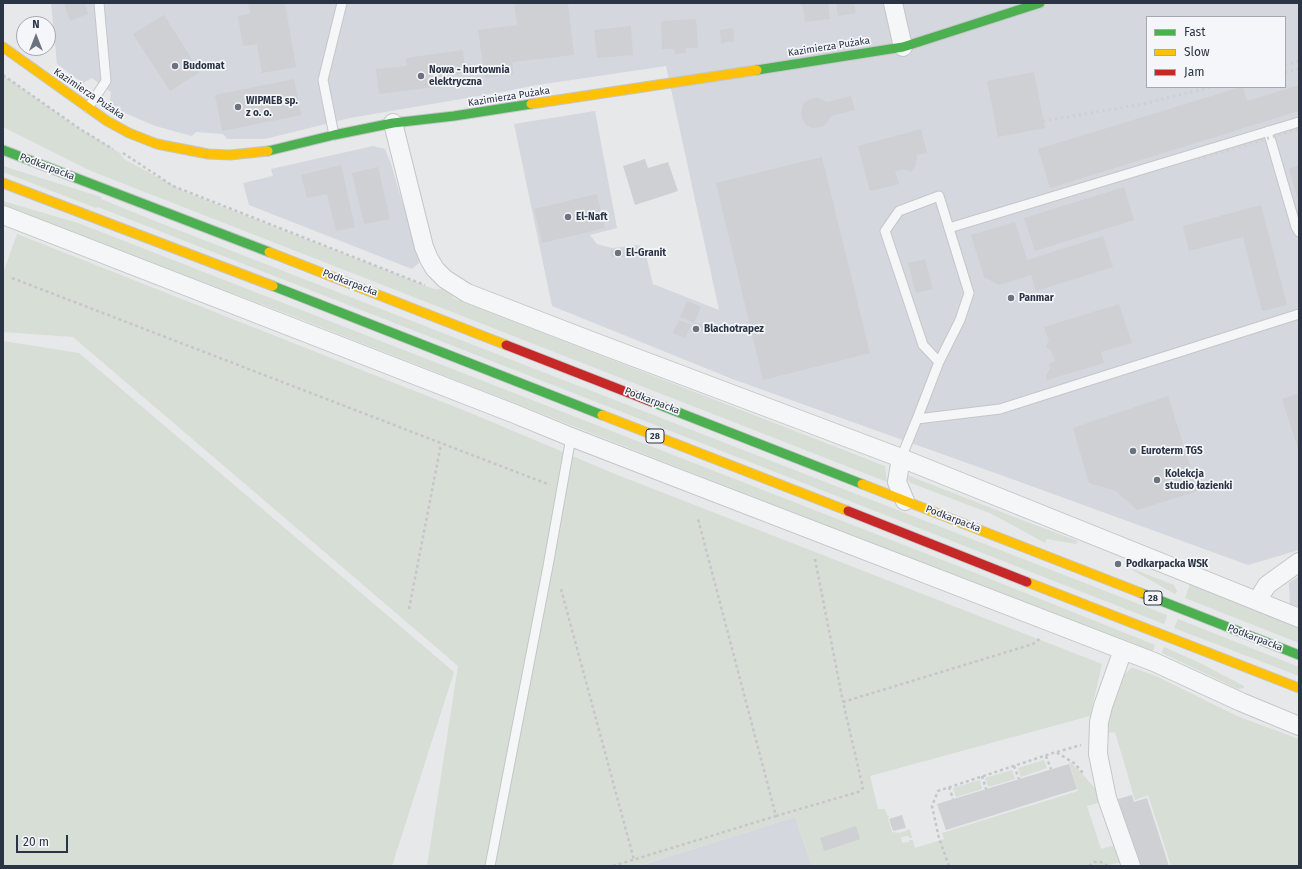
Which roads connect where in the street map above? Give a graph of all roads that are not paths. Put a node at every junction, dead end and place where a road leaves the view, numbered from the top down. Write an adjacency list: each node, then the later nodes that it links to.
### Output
1 (99, 3): 7 (lane)
2 (342, 3): 11 (lane)
3 (892, 3): 6 (street)
4 (1040, 3): 6 (main road, Kazimierza Pużaka)
5 (3, 47): 7 (main road, Kazimierza Pużaka)
6 (903, 47): 9 (main road, Kazimierza Pużaka)
7 (88, 108): 11 (main road, Kazimierza Pużaka)
8 (1299, 122): 10 (lane)
9 (393, 124): 11 (main road, Kazimierza Pużaka); 21 (street)
10 (1268, 131): 15 (lane); 16 (lane)
11 (334, 135)
12 (3, 150): 22 (main road, Podkarpacka / 28)
13 (3, 183): 28 (main road, 28)
14 (3, 215): 20 (street)
15 (949, 228): 18 (lane); 18 (lane)
16 (1299, 232)
17 (1299, 314): 19 (lane)
18 (939, 362): 19 (lane)
19 (917, 419): 21 (lane)
20 (571, 437): 26 (street); 30 (lane)
21 (901, 458): 22 (street); 24 (street)
22 (905, 501): 27 (main road, Podkarpacka / 28)
23 (1299, 562): 24 (street)
24 (1257, 601): 25 (street)
25 (1299, 618)
26 (1123, 650): 29 (street); 31 (street)
27 (1299, 655)
28 (1299, 688)
29 (1299, 726)
30 (490, 866)
31 (1131, 866)

